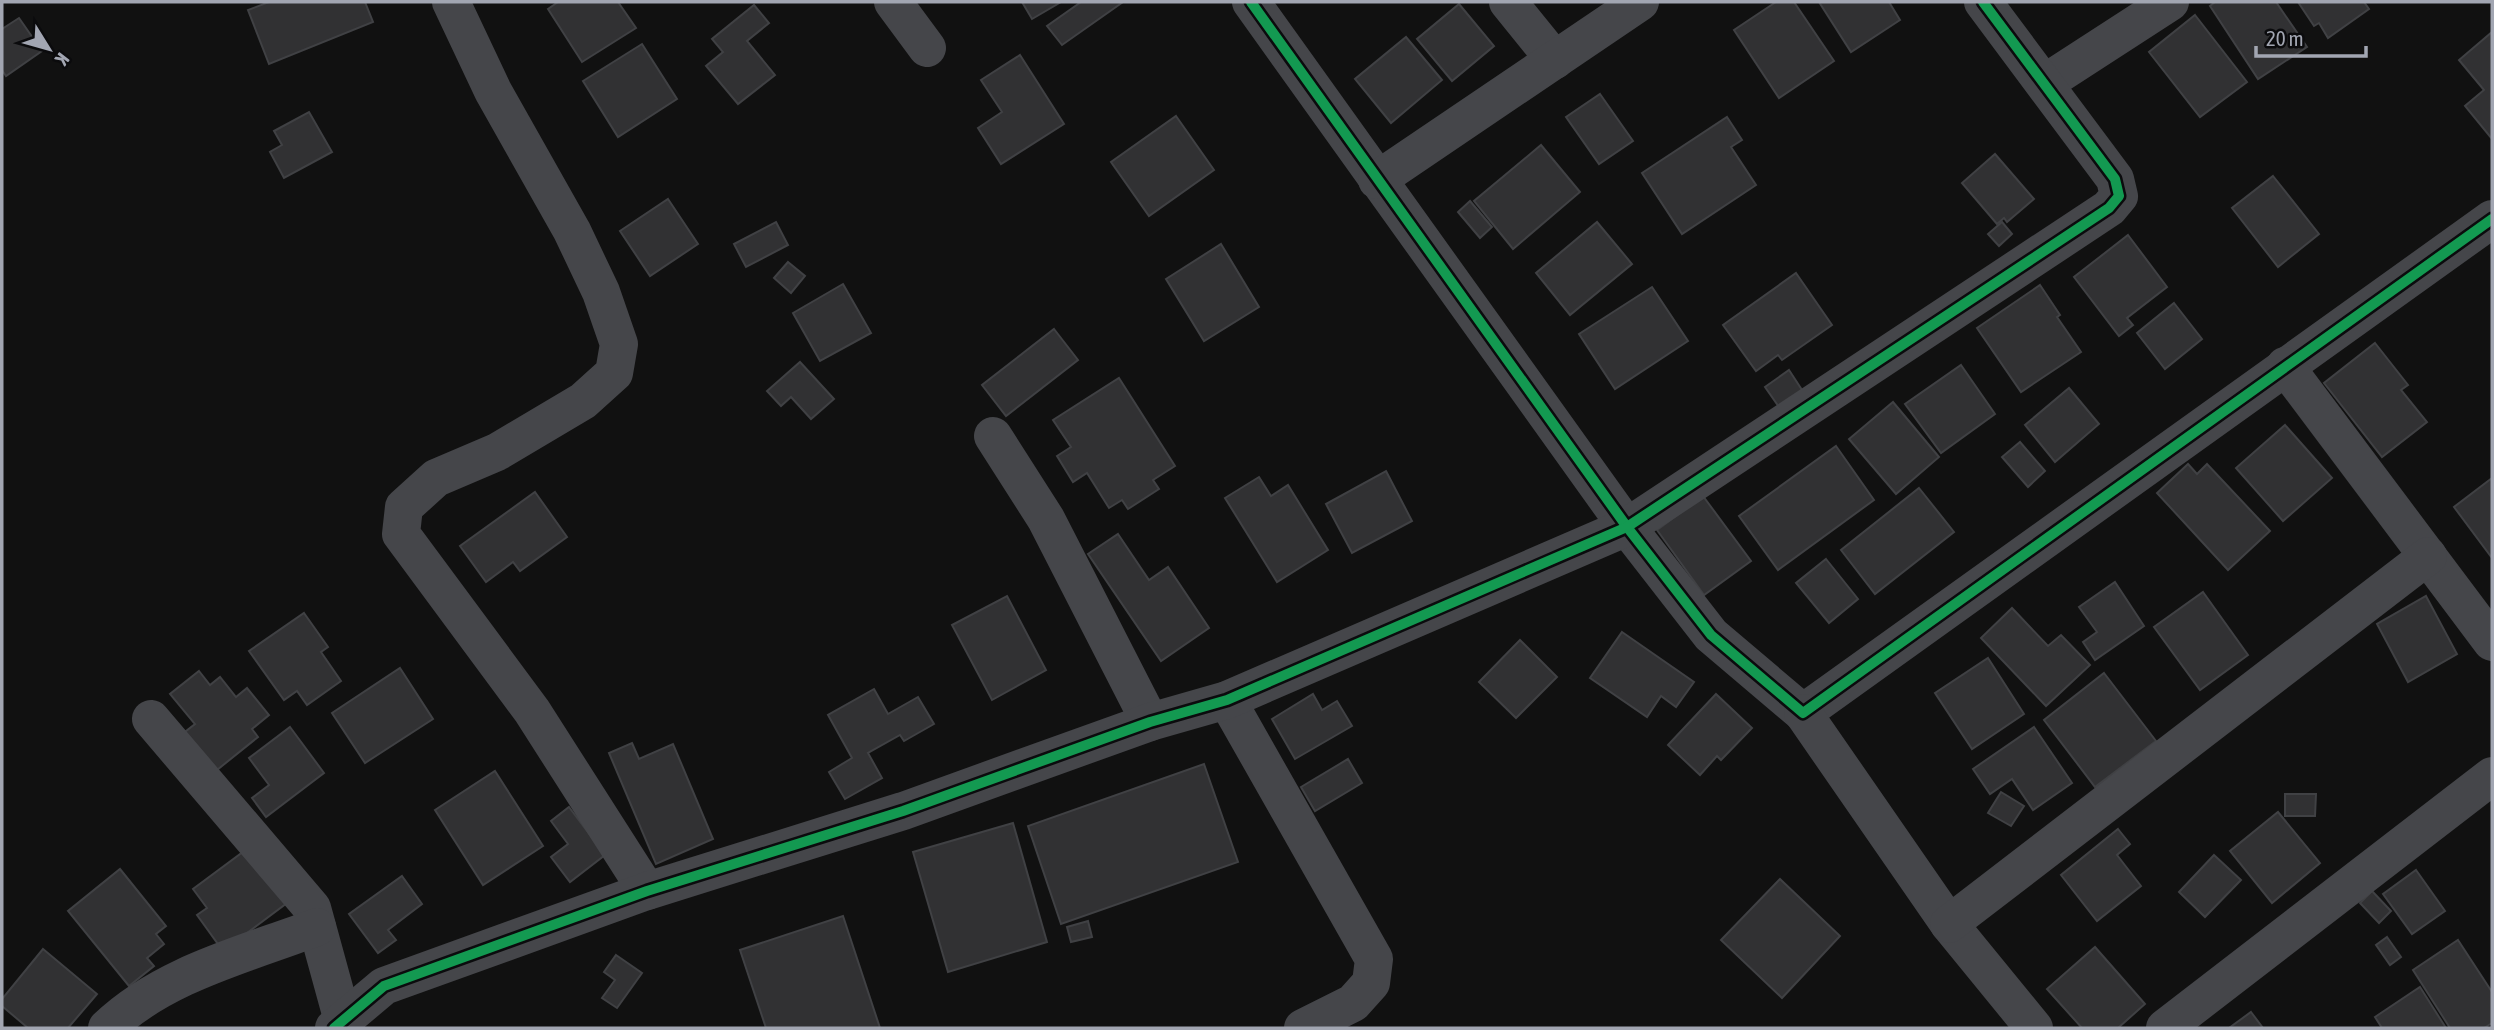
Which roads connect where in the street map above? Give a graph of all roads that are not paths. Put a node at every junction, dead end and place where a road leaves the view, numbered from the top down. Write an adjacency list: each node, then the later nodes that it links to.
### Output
1 (451, 2): 23 (street)
2 (893, 2): 8 (street)
3 (1251, 2): 11 (street)
4 (1508, 2): 9 (street)
5 (1640, 2): 9 (street)
6 (1983, 2): 10 (street)
7 (2170, 2): 10 (street)
8 (928, 48)
9 (1555, 60): 11 (street)
10 (2045, 83): 15 (street)
11 (1377, 180): 15 (street)
12 (2492, 219): 13 (street)
13 (2285, 366): 16 (street); 19 (street)
14 (993, 436): 21 (street)
15 (1627, 527): 18 (street); 19 (street)
16 (2428, 556): 17 (street); 24 (street)
17 (2492, 642)
18 (1227, 700): 21 (street); 28 (street)
19 (1803, 713): 24 (street)
20 (151, 719): 25 (street)
21 (1150, 722): 23 (street)
22 (2492, 776): 30 (street)
23 (647, 891): 26 (street)
24 (1949, 924): 29 (street)
25 (317, 927): 26 (street); 27 (street)
26 (338, 1025)
27 (107, 1028)
28 (1303, 1028)
29 (2034, 1028)
30 (2165, 1028)

